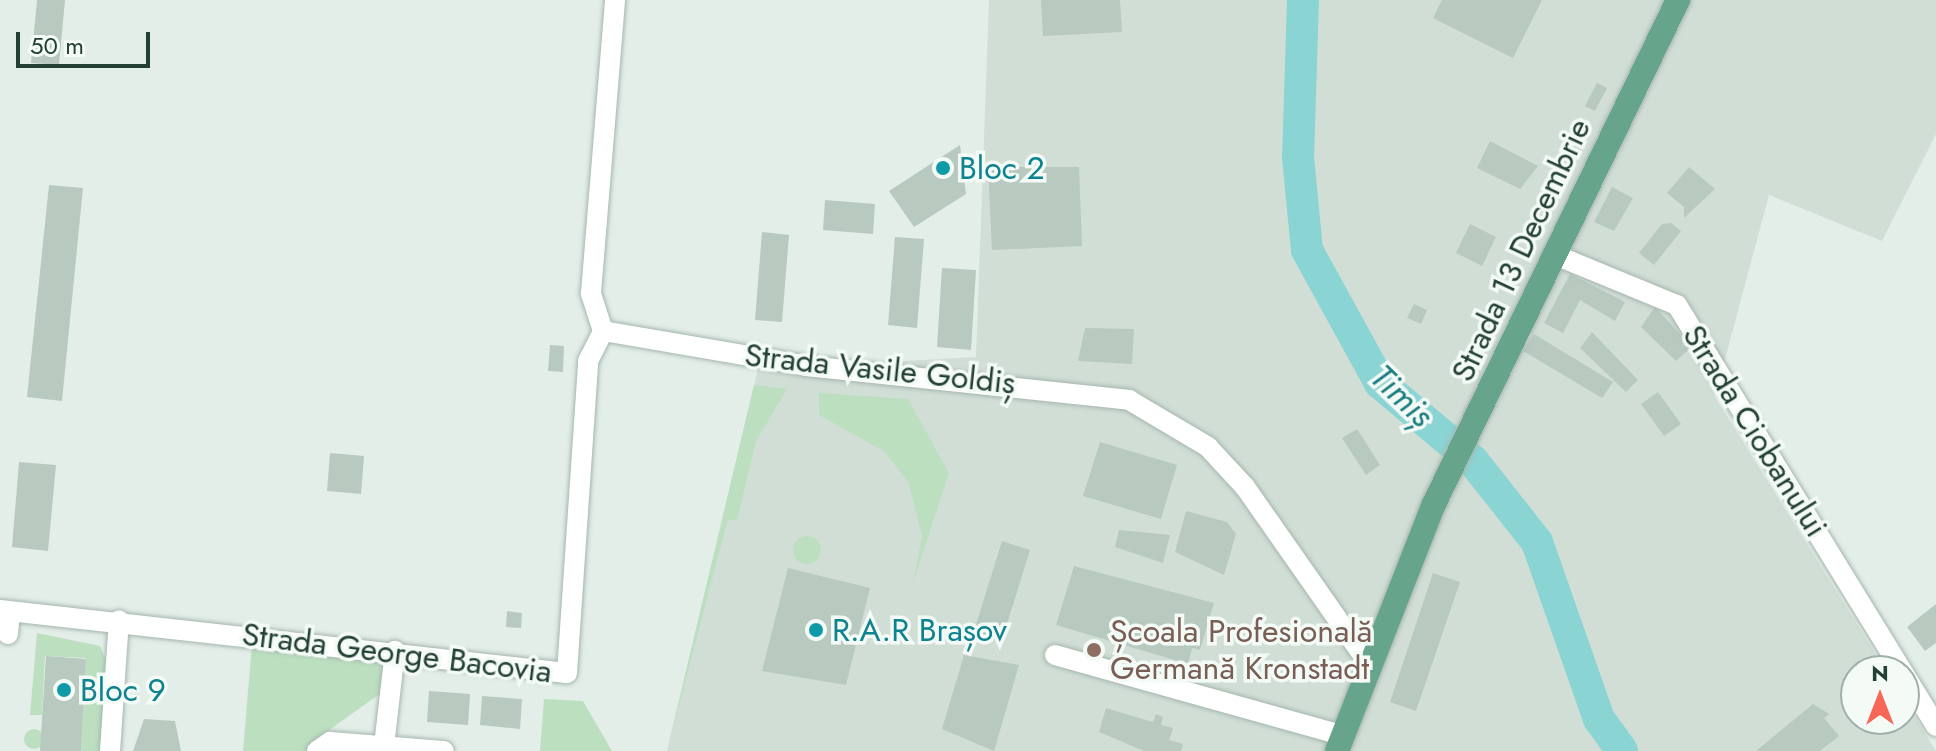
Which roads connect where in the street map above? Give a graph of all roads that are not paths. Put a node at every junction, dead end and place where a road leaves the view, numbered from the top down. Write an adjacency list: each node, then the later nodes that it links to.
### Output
1 (615, 0): 4 (street)
2 (1678, 0): 3 (main road, Strada 13 Decembrie)
3 (1553, 254): 10 (street, Strada Ciobanului); 11 (main road, Strada 13 Decembrie)
4 (603, 331): 8 (street, Strada George Bacovia); 11 (street, Strada Vasile Goldiș)
5 (5, 610): 6 (street, Strada George Bacovia); 7 (street)
6 (119, 620): 8 (street, Strada George Bacovia); 16 (street)
7 (8, 634)
8 (395, 651): 15 (street)
9 (1055, 655): 14 (street)
10 (1893, 655)
11 (1369, 664): 14 (main road, Strada 13 Decembrie)
12 (1920, 700): 13 (street, Strada Ciobanului)
13 (1936, 726)
14 (1339, 743)
15 (384, 746): 17 (street); 18 (street)
16 (110, 751)
17 (317, 751)
18 (444, 751)

